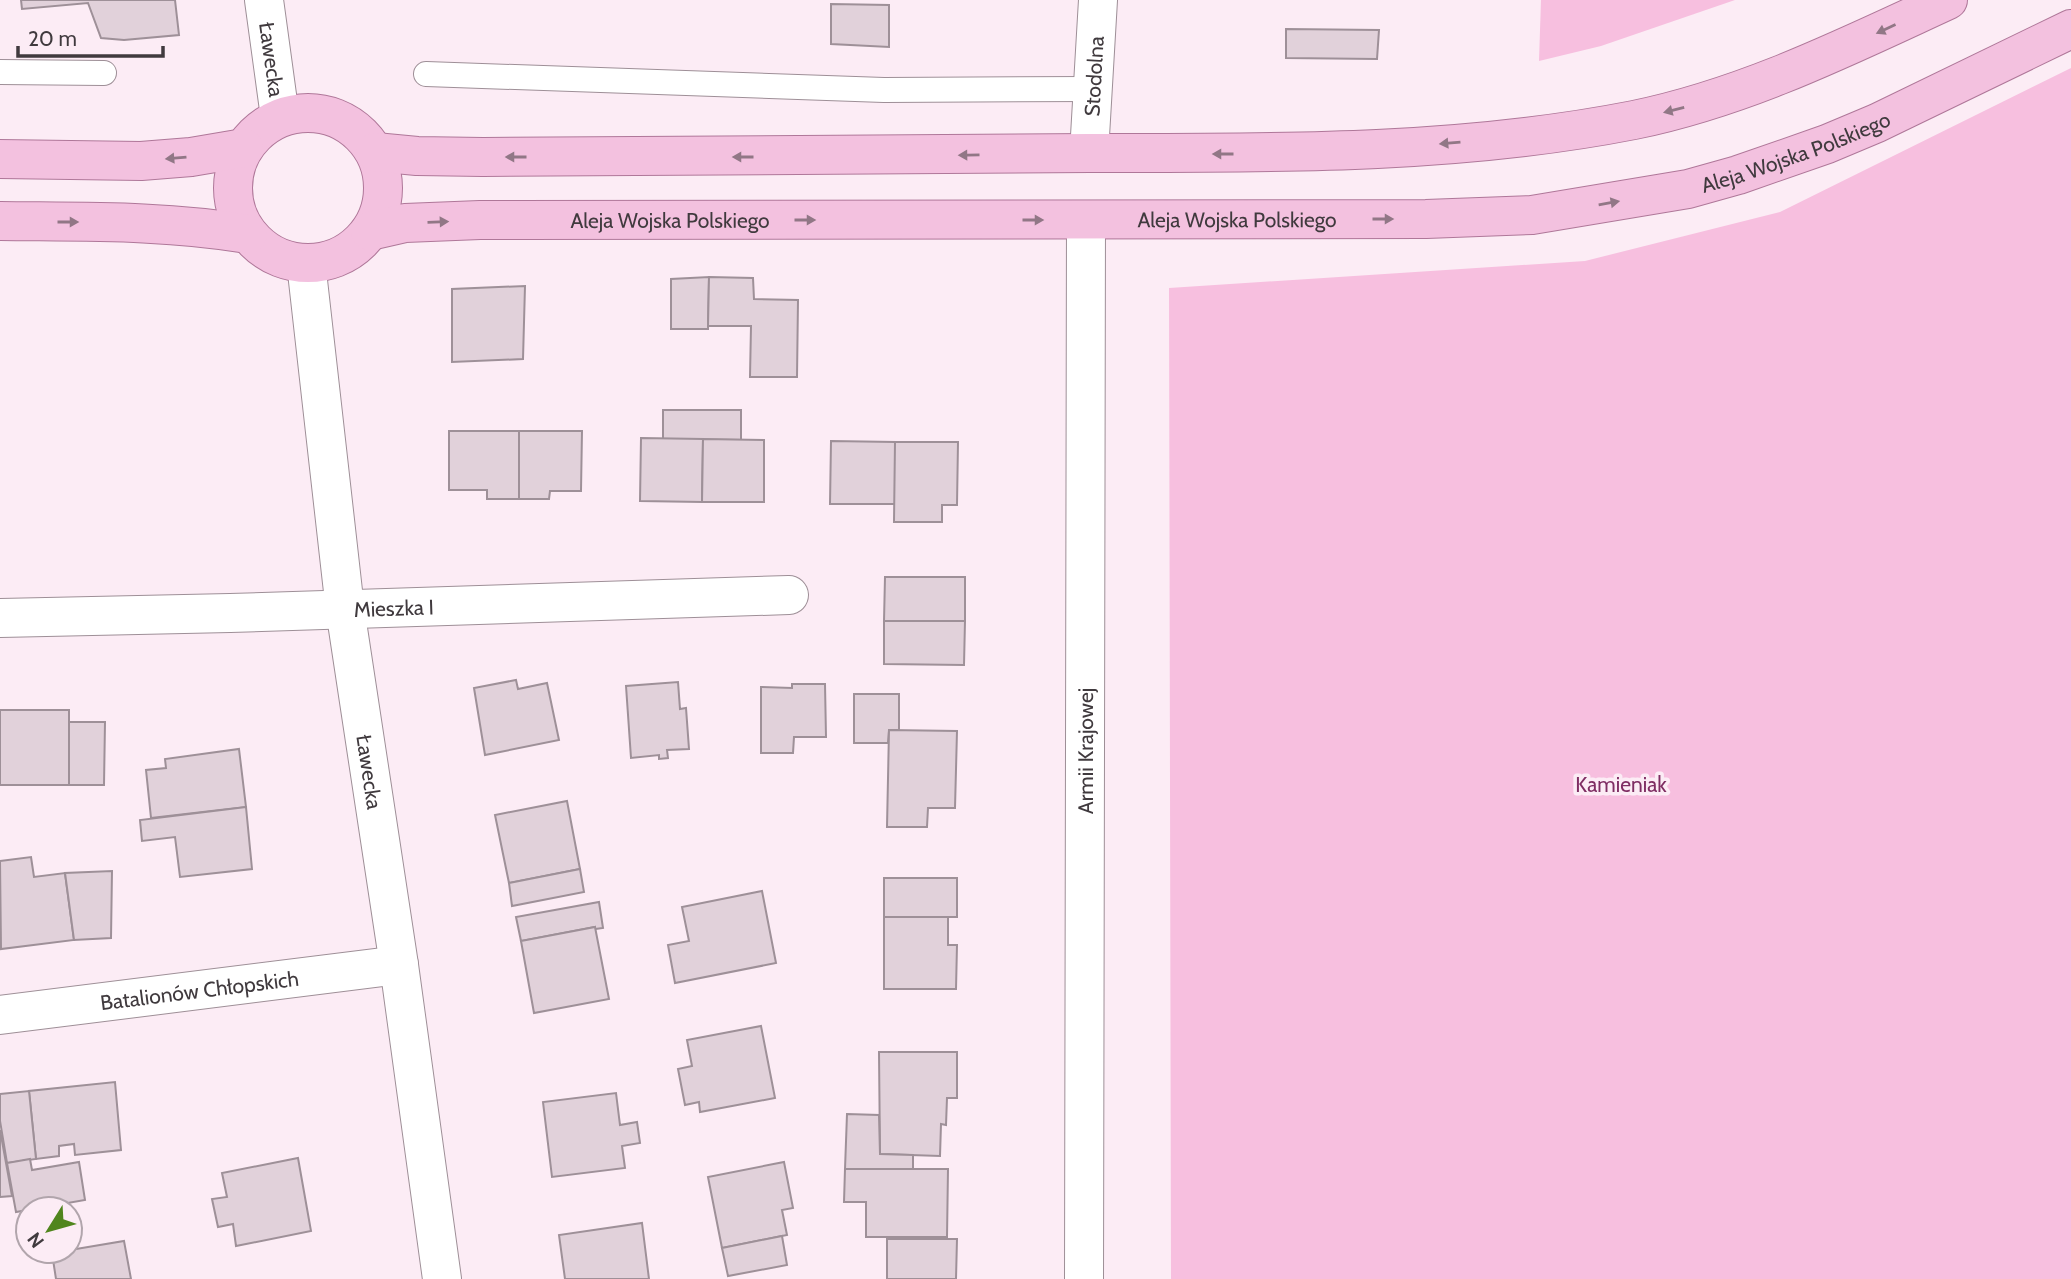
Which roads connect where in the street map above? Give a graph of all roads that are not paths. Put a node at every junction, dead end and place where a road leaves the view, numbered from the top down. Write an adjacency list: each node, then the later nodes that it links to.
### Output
1 (264, 0): 9 (street, Ławecka)
2 (1098, 0): 8 (street, Stodolna)
3 (1948, 0): 12 (main road, one-way to 12)
4 (2071, 29): 14 (main road, Aleja Wojska Polskiego, one-way to 4)
5 (0, 72): 6 (lane)
6 (104, 73)
7 (426, 74): 8 (lane)
8 (1092, 89): 12 (street, Stodolna)
9 (280, 117): 10 (main road); 11 (main road)
10 (244, 148): 13 (main road, one-way to 13); 17 (main road)
11 (375, 152): 12 (main road, one-way to 11); 16 (main road)
12 (1089, 153)
13 (0, 159)
14 (1086, 220): 16 (main road, Aleja Wojska Polskiego, one-way to 14); 25 (street, Armii Krajowej)
15 (0, 221): 17 (main road, one-way to 17)
16 (370, 231): 18 (main road)
17 (248, 234): 18 (main road)
18 (306, 263): 20 (street, Ławecka)
19 (789, 595): 20 (street, Mieszka I)
20 (345, 609): 21 (street, Mieszka I); 22 (street, Ławecka)
21 (0, 618)
22 (399, 965): 23 (street, Batalionów Chłopskich); 24 (street, Ławecka)
23 (0, 1015)
24 (442, 1279)
25 (1084, 1279)

